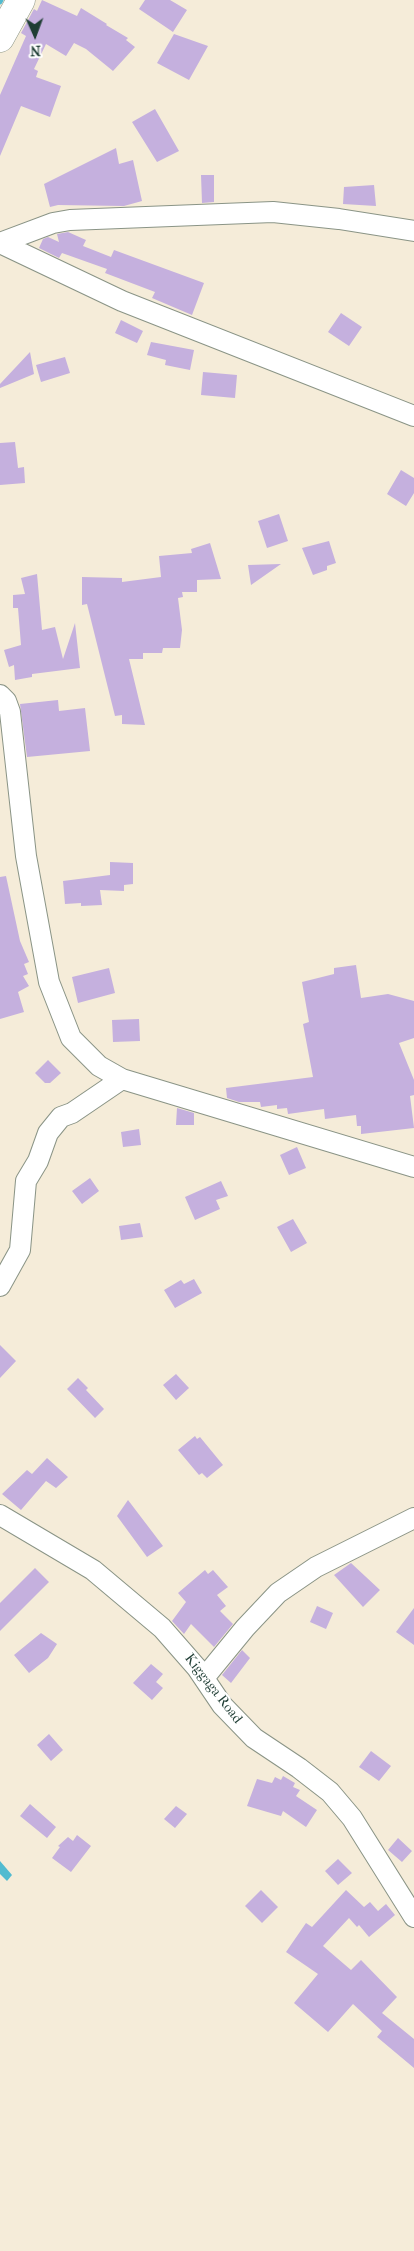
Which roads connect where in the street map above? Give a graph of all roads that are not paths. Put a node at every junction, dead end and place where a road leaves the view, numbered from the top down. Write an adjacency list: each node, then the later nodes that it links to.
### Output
1 (21, 0): 2 (main road)
2 (0, 38)
3 (414, 231): 4 (street)
4 (0, 243): 5 (street)
5 (414, 416)
6 (0, 695): 7 (street)
7 (122, 1079): 8 (street); 9 (street)
8 (414, 1167)
9 (0, 1286)
10 (0, 1515): 12 (street, Kiggaga Road)
11 (414, 1518): 12 (street)
12 (204, 1678): 13 (street, Kiggaga Road)
13 (408, 1894): 14 (street, Kiggaga Road)
14 (414, 1917)

